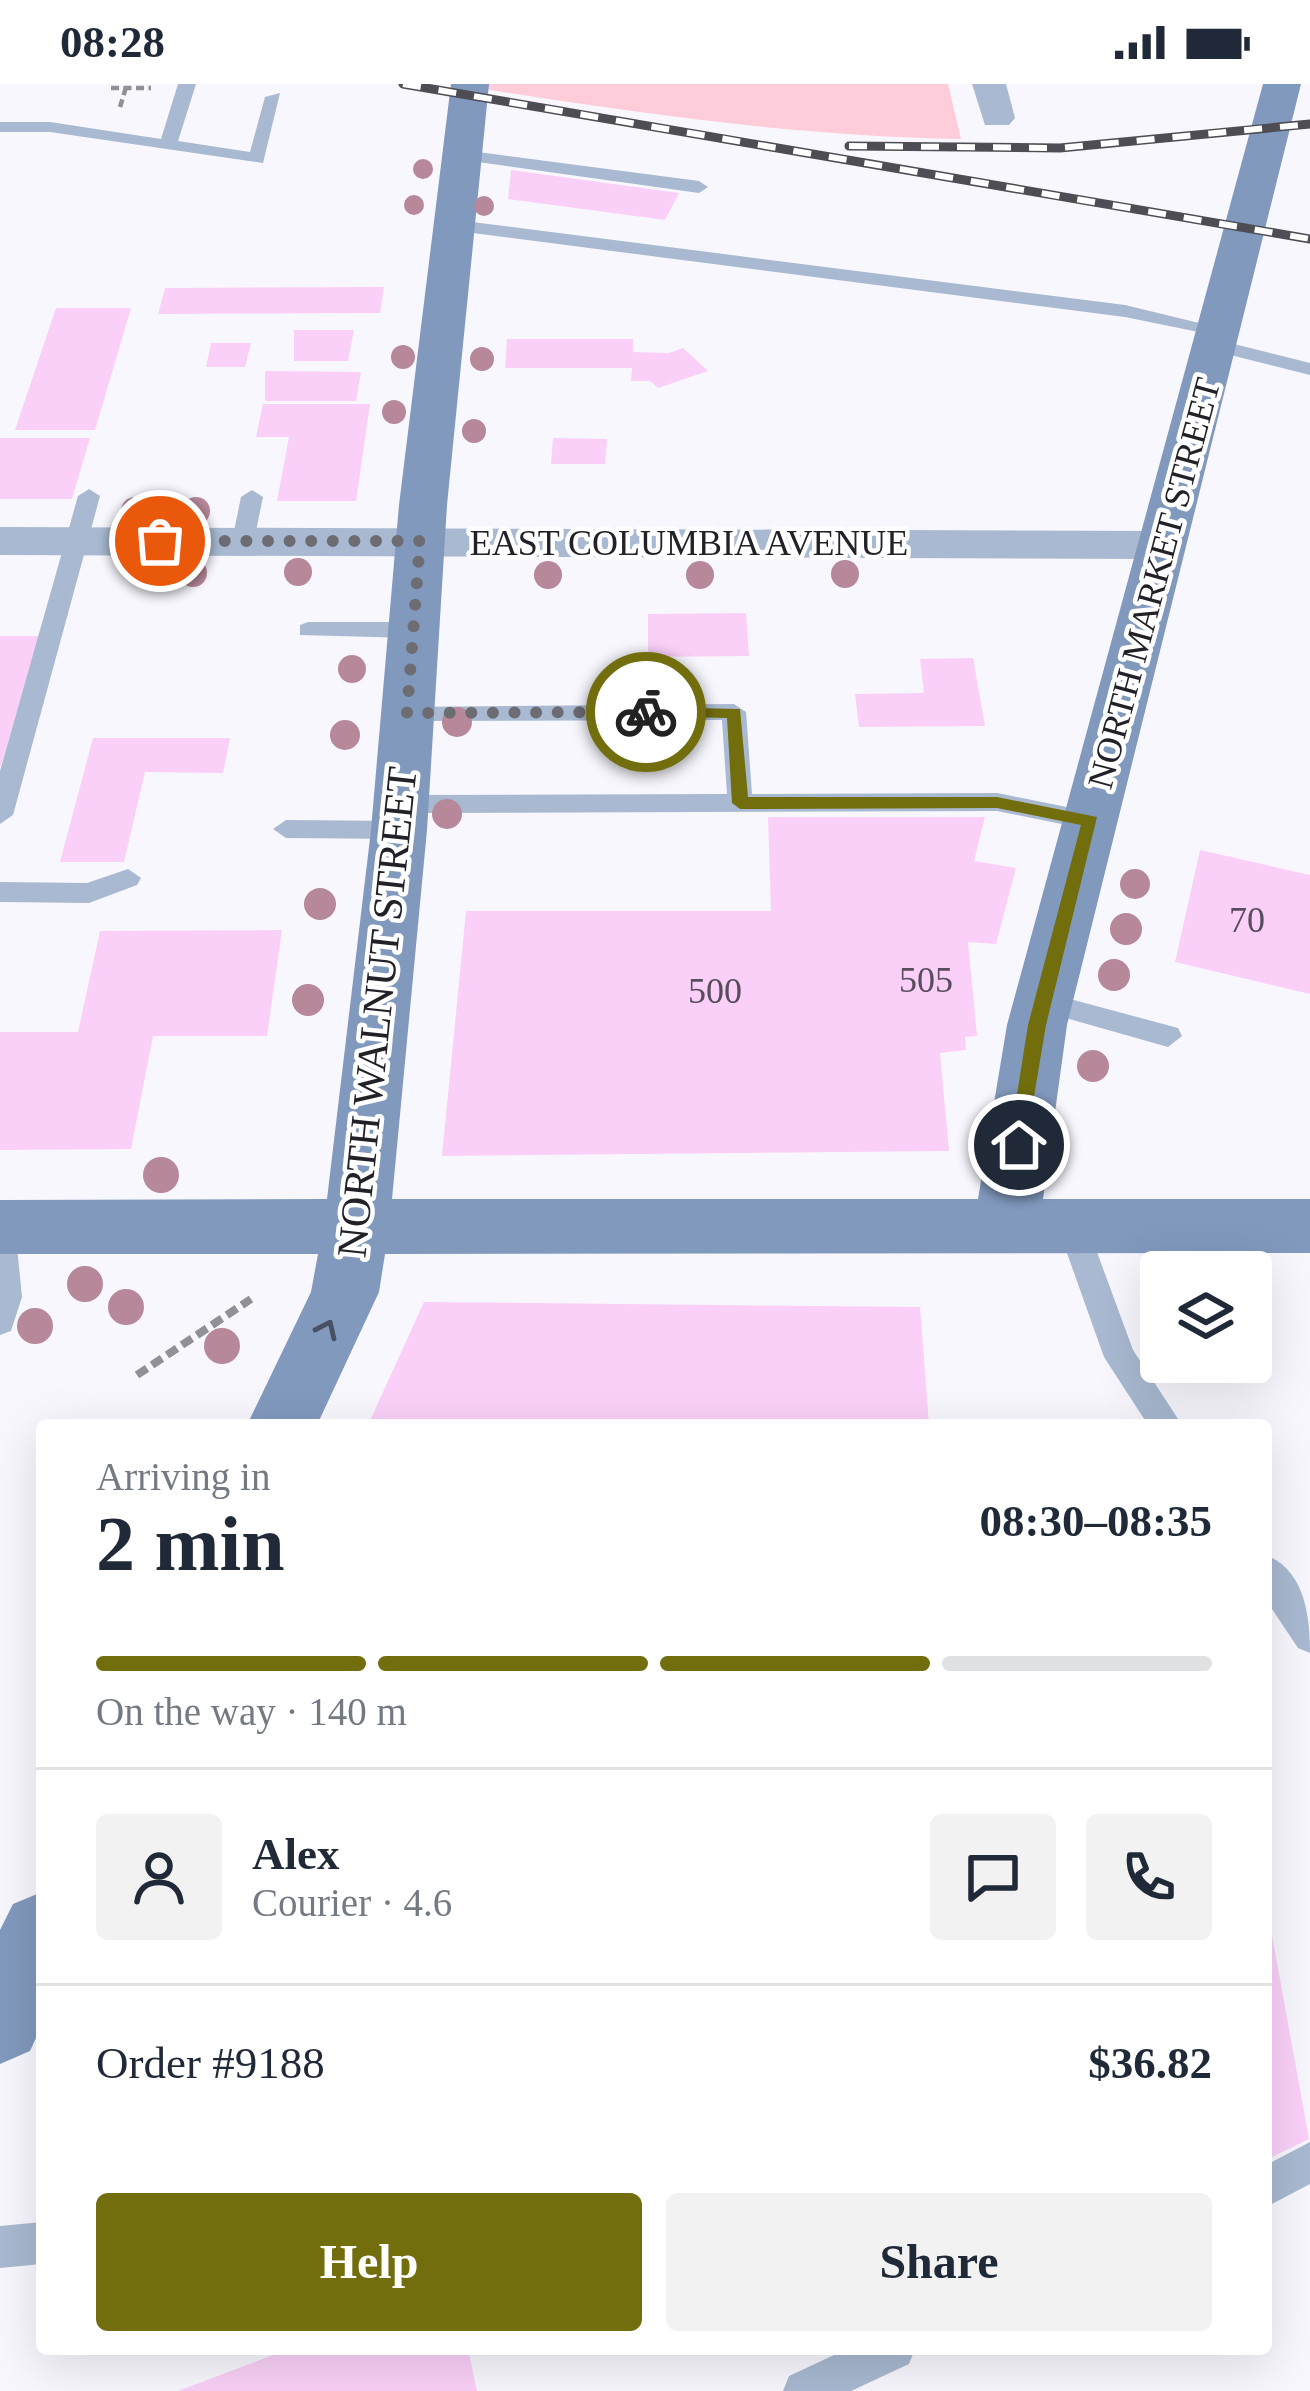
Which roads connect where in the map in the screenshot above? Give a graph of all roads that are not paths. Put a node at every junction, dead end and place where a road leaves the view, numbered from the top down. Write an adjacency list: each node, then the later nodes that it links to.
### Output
1 (187, 84): 6 (lane)
2 (470, 84): 7 (street, NORTH WALNUT STREET)
3 (1282, 84): 10 (street, NORTH MARKET STREET)
4 (274, 97): 6 (lane)
5 (0, 127): 6 (lane)
6 (168, 145)
7 (463, 154): 8 (lane); 9 (street, NORTH WALNUT STREET)
8 (699, 188)
9 (456, 226): 10 (lane); 15 (street, NORTH WALNUT STREET)
10 (1216, 338): 11 (lane); 16 (street, NORTH MARKET STREET)
11 (1310, 368)
12 (89, 496): 14 (lane)
13 (0, 541): 14 (street, EAST COLUMBIA AVENUE)
14 (76, 541): 15 (street, EAST COLUMBIA AVENUE); 21 (lane)
15 (420, 541): 16 (street, EAST COLUMBIA AVENUE); 18 (street, NORTH WALNUT STREET)
16 (1162, 545): 23 (street, NORTH MARKET STREET)
17 (308, 630): 18 (lane)
18 (413, 630): 19 (street, NORTH WALNUT STREET)
19 (407, 713): 20 (lane); 22 (street, NORTH WALNUT STREET)
20 (740, 803): 22 (lane); 23 (lane)
21 (0, 815)
22 (399, 817): 24 (lane); 33 (street, NORTH WALNUT STREET)
23 (1091, 821): 27 (street, NORTH MARKET STREET)
24 (286, 829)
25 (128, 878): 26 (lane)
26 (0, 892)
27 (1044, 1002): 28 (lane); 29 (street, NORTH MARKET STREET)
28 (1168, 1036)
29 (1006, 1225): 30 (street); 33 (street)
30 (1072, 1225): 31 (street); 36 (lane)
31 (1310, 1226)
32 (0, 1227): 33 (street); 34 (lane)
33 (356, 1228): 35 (street, NORTH WALNUT STREET, one-way to 33)
34 (0, 1322)
35 (285, 1419)
36 (1162, 1419)
37 (1272, 1580): 38 (lane)
38 (1310, 1636)
39 (1310, 2162): 40 (lane)
40 (1272, 2184)
41 (36, 2244): 42 (lane)
42 (0, 2247)
43 (880, 2355): 44 (lane)
44 (804, 2391)

